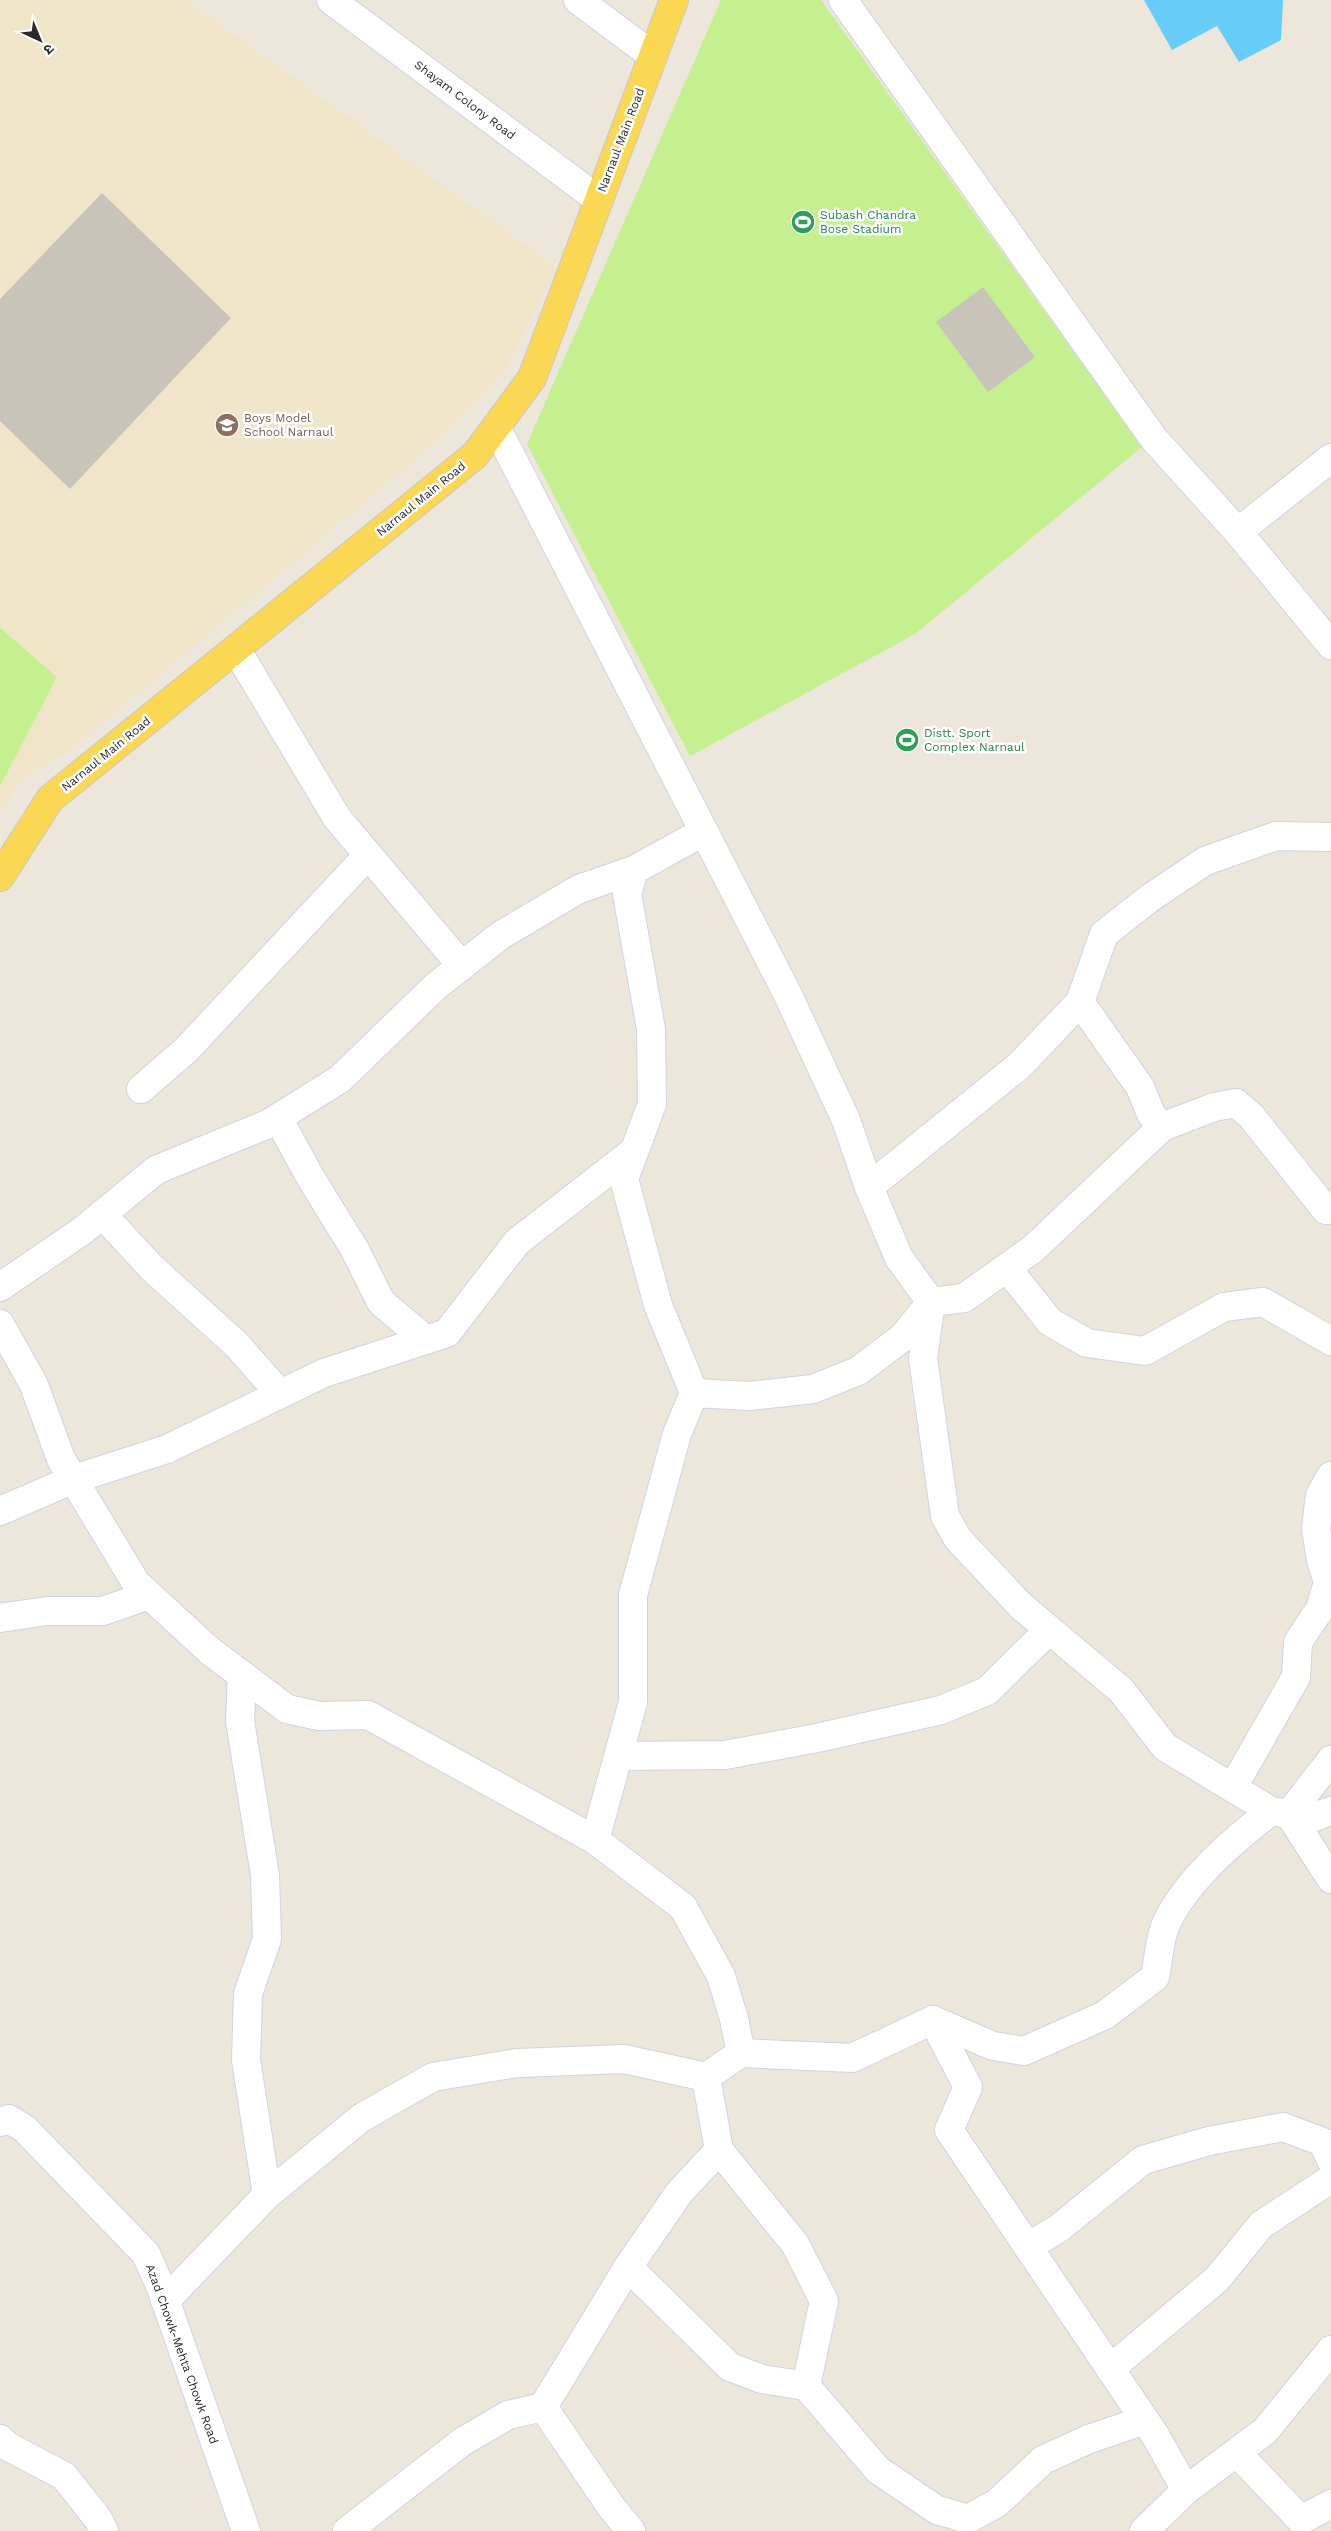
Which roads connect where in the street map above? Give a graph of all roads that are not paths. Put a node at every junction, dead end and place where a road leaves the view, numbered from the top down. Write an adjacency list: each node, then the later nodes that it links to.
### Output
1 (331, 0): 6 (street, Shayam Colony Road)
2 (578, 0): 5 (street)
3 (674, 0): 5 (main road, Narnaul Main Road)
4 (843, 0): 9 (street)
5 (653, 56): 6 (main road, Narnaul Main Road)
6 (599, 200): 7 (main road, Narnaul Main Road)
7 (496, 427): 11 (main road, Narnaul Main Road); 12 (street)
8 (1331, 458): 9 (street)
9 (1238, 532): 10 (street)
10 (1331, 645)
11 (236, 649): 14 (street); 16 (main road, Narnaul Main Road)
12 (704, 832): 15 (street); 23 (street)
13 (1331, 837): 18 (street)
14 (368, 855): 17 (street); 19 (street)
15 (634, 870): 17 (street); 22 (street)
16 (0, 876)
17 (462, 966): 20 (street)
18 (1080, 1002): 21 (street); 23 (street)
19 (141, 1090)
20 (278, 1118): 25 (street); 30 (street)
21 (1162, 1127): 24 (street); 26 (street)
22 (634, 1151): 30 (street); 32 (street)
23 (869, 1187): 28 (street)
24 (1331, 1210)
25 (102, 1214): 27 (street); 33 (street)
26 (1007, 1268): 28 (street); 31 (street)
27 (0, 1287)
28 (932, 1302): 32 (street); 39 (street)
29 (0, 1324): 35 (street)
30 (426, 1340): 33 (street)
31 (1331, 1342)
32 (694, 1393): 41 (street)
33 (280, 1394): 35 (street)
34 (1331, 1476): 43 (street)
35 (74, 1479): 36 (street); 37 (street)
36 (0, 1510)
37 (149, 1595): 38 (street); 40 (street)
38 (0, 1618)
39 (1049, 1630): 41 (street); 43 (street)
40 (242, 1675): 46 (street); 55 (street)
41 (618, 1756): 46 (street)
42 (1331, 1760): 45 (street)
43 (1233, 1787): 45 (street)
44 (1331, 1811): 45 (street)
45 (1280, 1812): 47 (street); 48 (street)
46 (595, 1840): 49 (street)
47 (1331, 1879)
48 (933, 2020): 49 (street); 56 (street)
49 (741, 2053): 50 (street)
50 (706, 2077): 52 (street); 55 (street)
51 (0, 2122): 58 (street, Azad Chowk-Mehta Chowk Road)
52 (719, 2150): 57 (street); 61 (street)
53 (1331, 2160): 56 (street)
54 (1331, 2179): 60 (street)
55 (267, 2195): 58 (street)
56 (1028, 2247): 60 (street)
57 (628, 2267): 61 (street); 62 (street)
58 (165, 2301): 70 (street, Azad Chowk-Mehta Chowk Road)
59 (1331, 2350): 65 (street)
60 (1110, 2369): 63 (street)
61 (806, 2386): 63 (street)
62 (543, 2407): 71 (street); 72 (street)
63 (1145, 2420): 66 (street)
64 (0, 2439): 69 (street)
65 (1237, 2453): 66 (street); 68 (street)
66 (1186, 2490): 73 (street)
67 (1331, 2504): 68 (street)
68 (1295, 2526)
69 (104, 2531)
70 (246, 2531)
71 (347, 2531)
72 (631, 2531)
73 (1144, 2531)

